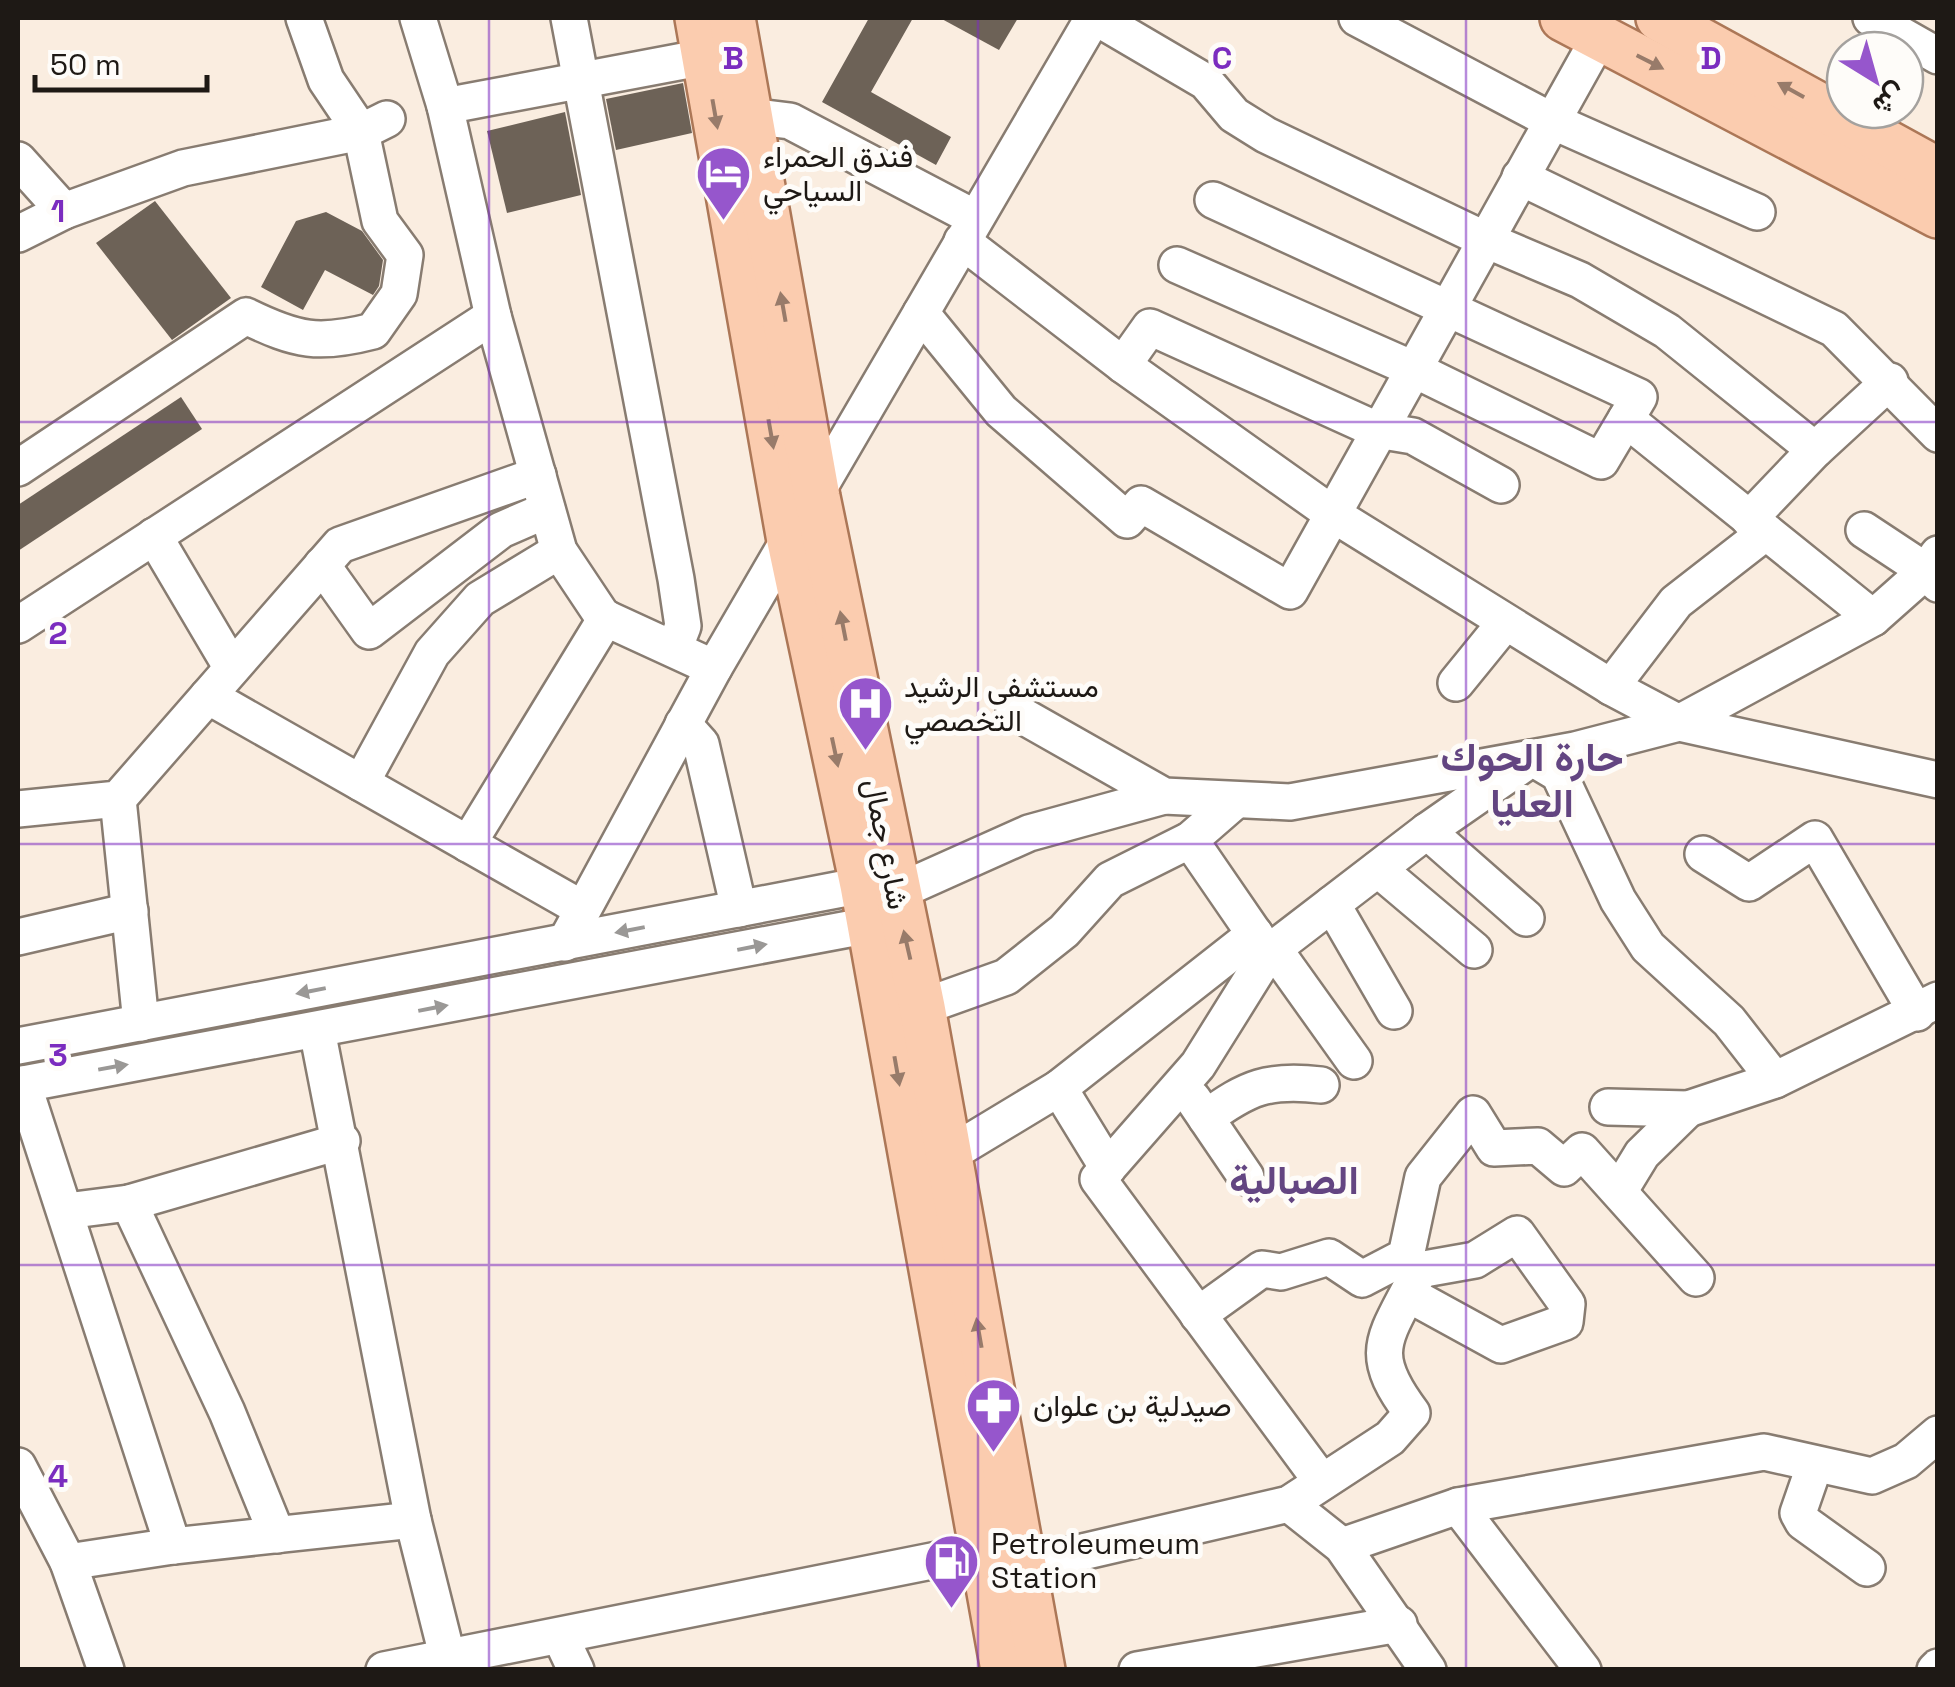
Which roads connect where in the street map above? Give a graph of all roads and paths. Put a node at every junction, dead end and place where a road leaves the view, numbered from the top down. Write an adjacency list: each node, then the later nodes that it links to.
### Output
1 (304, 18): 15 (street)
2 (418, 18): 12 (street)
3 (568, 18): 11 (street)
4 (1095, 18): 23 (street); 25 (street)
5 (1357, 18): 14 (street)
6 (1659, 18): 17 (main road, one-way to 6)
7 (1871, 18): 10 (street)
8 (1581, 27): 14 (street); 22 (main road, one-way to 22)
9 (718, 36): 11 (street); 13 (main road, شارع جمال); 46 (main road, شارع جمال, one-way to 46)
10 (1938, 56)
11 (580, 81): 12 (street); 54 (street)
12 (445, 106): 29 (street)
13 (749, 116): 23 (street); 40 (main road, شارع جمال, one-way to 13)
14 (1552, 121): 18 (street); 21 (street)
15 (374, 126): 20 (street); 37 (street)
16 (18, 160): 20 (street)
17 (1938, 171)
18 (1520, 177): 25 (street); 32 (street)
19 (1213, 200): 27 (street)
20 (64, 212): 24 (street)
21 (1758, 212)
22 (1938, 215)
23 (968, 230): 28 (street); 30 (street)
24 (18, 234)
25 (1486, 240): 27 (street); 36 (street)
26 (1177, 265): 31 (street)
27 (1448, 306): 31 (street); 33 (street)
28 (920, 313): 40 (street); 42 (street)
29 (493, 316): 38 (street); 45 (street)
30 (1122, 365): 34 (street); 42 (street)
31 (1413, 368): 33 (street); 34 (street)
32 (1890, 382): 35 (street); 36 (street)
33 (1626, 419): 43 (street)
34 (1378, 430): 39 (street); 42 (street)
35 (1938, 434)
36 (1815, 450): 43 (street)
37 (18, 468)
38 (538, 475): 41 (street); 48 (street)
39 (1501, 485)
40 (817, 497): 46 (street); 75 (main road, شارع جمال, one-way to 40)
41 (547, 510): 47 (street); 48 (street)
42 (1334, 515): 52 (street)
43 (1758, 526): 51 (street); 58 (street)
44 (1864, 530): 49 (street)
45 (154, 536): 53 (street); 55 (street)
46 (790, 540): 56 (street); 75 (main road, شارع جمال, one-way to 75)
47 (559, 551): 50 (street); 65 (street)
48 (322, 565): 55 (street)
49 (1934, 570): 51 (street)
50 (606, 618): 54 (street); 72 (street)
51 (1873, 618): 61 (street)
52 (1504, 624): 57 (street); 58 (street)
53 (18, 625)
54 (674, 649): 56 (street)
55 (232, 668): 59 (street)
56 (714, 668): 62 (street)
57 (1456, 682)
58 (1612, 687): 61 (street)
59 (208, 696): 65 (street); 67 (street)
60 (1014, 711): 66 (street)
61 (1679, 723): 63 (street); 64 (street)
62 (683, 724): 77 (street); 78 (street)
63 (1532, 758): 68 (street); 70 (street); 92 (street)
64 (1938, 780)
65 (361, 783): 72 (street)
66 (1164, 796): 68 (street); 75 (street)
67 (118, 799): 69 (street); 79 (street)
68 (1236, 800): 71 (street)
69 (18, 809)
70 (1427, 831): 74 (street); 80 (street)
71 (1190, 840): 83 (street); 86 (street)
72 (468, 844): 77 (street)
73 (1703, 854): 85 (street)
74 (1378, 869): 76 (street); 84 (street)
75 (876, 901): 78 (street); 86 (main road, شارع جمال, one-way to 75); 89 (street, one-way to 75); 121 (main road, شارع جمال, one-way to 121)
76 (1332, 904): 83 (street); 87 (street)
77 (581, 908): 82 (street)
78 (740, 909): 82 (street, one-way to 82)
79 (130, 910): 81 (street); 88 (street)
80 (1526, 918)
81 (18, 936)
82 (565, 943): 88 (street, one-way to 88)
83 (1266, 945): 91 (street); 93 (street); 96 (street)
84 (1474, 950)
85 (1927, 1006): 92 (street)
86 (922, 1007): 101 (main road, شارع جمال)
87 (1394, 1011)
88 (141, 1023): 90 (street)
89 (317, 1030): 94 (street, one-way to 89); 100 (street)
90 (18, 1046)
91 (1354, 1060)
92 (1774, 1080): 98 (street)
93 (1182, 1082): 99 (street); 102 (street)
94 (20, 1084): 106 (street)
95 (1321, 1085): 99 (street)
96 (1059, 1088): 101 (street); 102 (street)
97 (1608, 1107): 98 (street)
98 (1688, 1109): 104 (street)
99 (1206, 1118): 103 (street)
100 (342, 1140): 105 (street); 117 (street)
101 (948, 1155): 121 (main road, شارع جمال, one-way to 101)
102 (1108, 1168): 109 (street)
103 (1246, 1177)
104 (1620, 1190): 107 (street); 108 (street)
105 (130, 1202): 106 (street); 118 (street)
106 (66, 1211): 119 (street)
107 (1409, 1274): 109 (street); 114 (street)
108 (1696, 1278)
109 (1198, 1315): 114 (street)
110 (1938, 1434): 113 (street)
111 (1815, 1464): 113 (street); 116 (street); 123 (street)
112 (18, 1466): 122 (street)
113 (1922, 1468)
114 (1322, 1482): 115 (street)
115 (1290, 1504): 120 (street); 121 (street)
116 (1458, 1506): 120 (street); 133 (street)
117 (413, 1520): 118 (street); 126 (street)
118 (277, 1535): 119 (street)
119 (173, 1546): 122 (street)
120 (1342, 1546): 124 (street)
121 (1007, 1553): 125 (street); 129 (main road, شارع جمال); 130 (main road, شارع جمال)
122 (68, 1562): 127 (street)
123 (1867, 1568)
124 (1399, 1624): 131 (street); 132 (street)
125 (560, 1636): 126 (street); 128 (street)
126 (417, 1666)
127 (106, 1670)
128 (576, 1670)
129 (1004, 1670)
130 (1042, 1670)
131 (1137, 1670)
132 (1428, 1670)
133 (1583, 1670)

